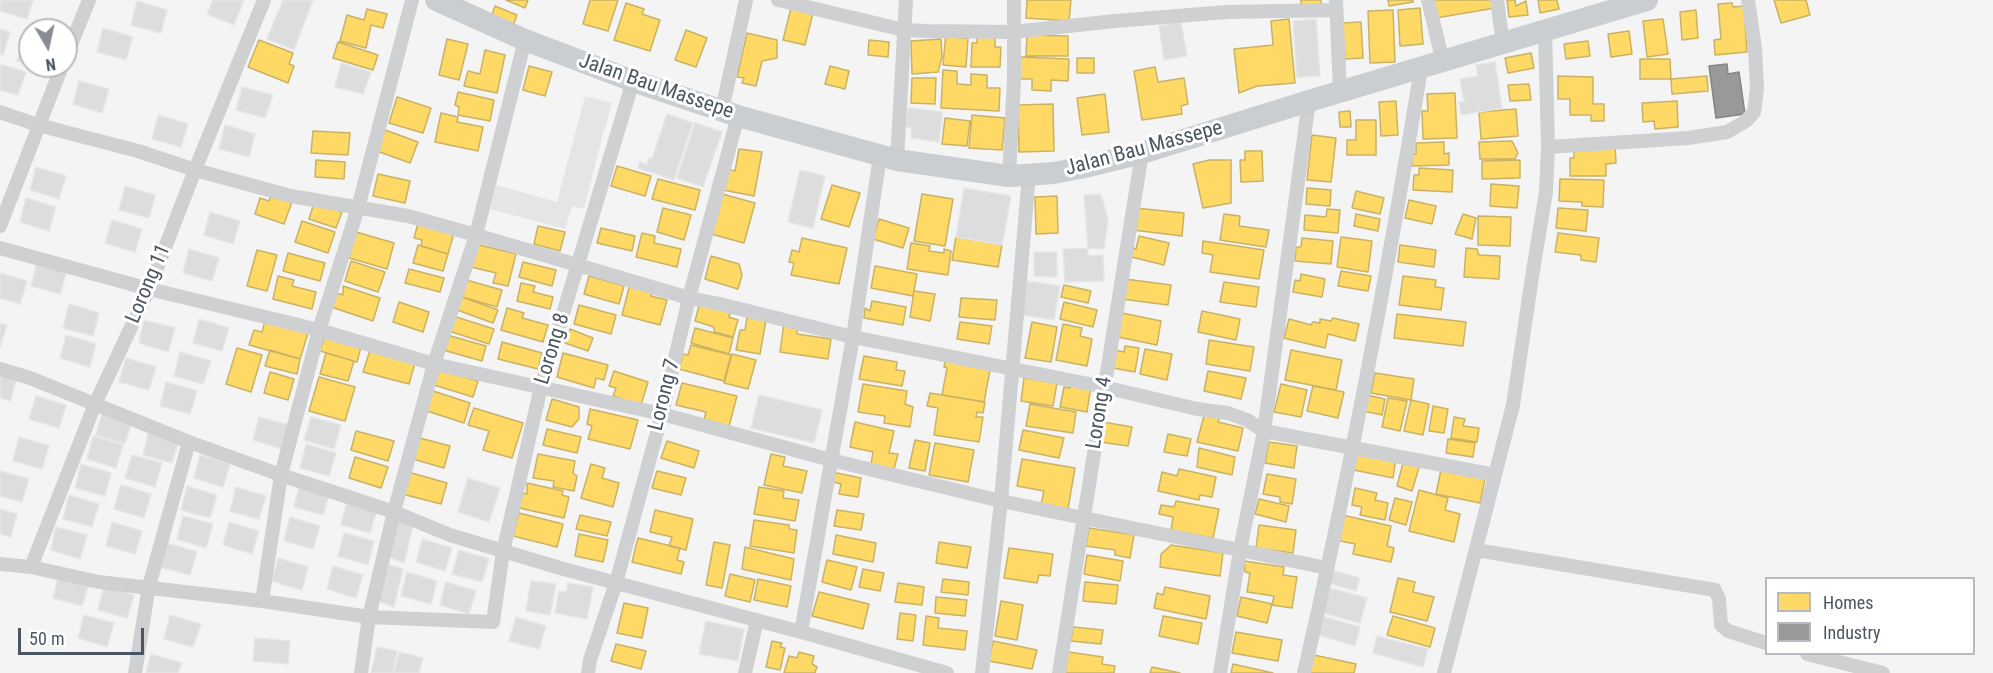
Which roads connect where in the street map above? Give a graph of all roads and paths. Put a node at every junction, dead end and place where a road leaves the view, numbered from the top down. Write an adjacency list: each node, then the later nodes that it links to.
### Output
1 (89, 0): 15 (street)
2 (264, 0): 33 (street, Lorong 11)
3 (412, 0): 35 (street)
4 (436, 0): 19 (main road, Jalan Bau Massepe)
5 (746, 0): 28 (street, Lorong 7)
6 (778, 0): 16 (street)
7 (906, 0): 16 (street)
8 (1014, 0): 18 (street)
9 (1428, 0): 21 (street)
10 (1497, 0): 20 (street)
11 (1647, 0): 17 (main road, Jalan Bau Massepe)
12 (1748, 0): 30 (street)
13 (1336, 5): 14 (street); 25 (street)
14 (1206, 7): 18 (street)
15 (78, 27)
16 (904, 30): 18 (street); 32 (street)
17 (1545, 30): 20 (main road, Jalan Bau Massepe); 30 (street)
18 (1013, 32): 34 (street)
19 (525, 40): 24 (main road, Jalan Bau Massepe); 37 (street)
20 (1503, 44): 21 (main road, Jalan Bau Massepe)
21 (1443, 62): 22 (main road, Jalan Bau Massepe)
22 (1421, 69): 25 (main road, Jalan Bau Massepe); 53 (street)
23 (57, 78): 29 (street)
24 (633, 81): 28 (main road, Jalan Bau Massepe); 39 (street, Lorong 8)
25 (1340, 92): 26 (main road, Jalan Bau Massepe)
26 (1309, 100): 31 (main road, Jalan Bau Massepe); 51 (street)
27 (0, 112): 29 (street)
28 (730, 113): 32 (main road, Jalan Bau Massepe); 41 (street, Lorong 7)
29 (38, 125): 33 (street); 36 (street)
30 (1548, 147): 56 (street)
31 (1142, 153): 34 (main road, Jalan Bau Massepe); 48 (street, Lorong 4)
32 (889, 158): 34 (main road, Jalan Bau Massepe); 43 (street)
33 (195, 170): 35 (street); 40 (street, Lorong 11)
34 (1019, 176): 46 (street)
35 (358, 208): 37 (street); 42 (street)
36 (0, 226)
37 (476, 235): 39 (street); 44 (street)
38 (0, 248): 40 (street)
39 (578, 266): 41 (street); 47 (street, Lorong 8)
40 (149, 289): 42 (street); 49 (street, Lorong 11)
41 (689, 297): 43 (street); 50 (street, Lorong 7)
42 (319, 330): 44 (street); 55 (street)
43 (853, 337): 46 (street); 54 (street)
44 (434, 364): 47 (street); 58 (street)
45 (0, 369): 49 (street)
46 (1012, 369): 48 (street); 57 (street)
47 (541, 387): 50 (street); 62 (street, Lorong 8)
48 (1104, 387): 51 (street); 59 (street, Lorong 4)
49 (95, 404): 52 (street); 64 (street, Lorong 11)
50 (662, 414): 54 (street); 66 (street, Lorong 7)
51 (1264, 431): 53 (street); 60 (street)
52 (189, 442): 55 (street); 67 (street)
53 (1352, 447): 56 (street); 65 (street)
54 (831, 460): 57 (street); 71 (street)
55 (281, 475): 58 (street); 68 (street)
56 (1495, 475): 61 (street)
57 (1001, 501): 59 (street); 79 (street)
58 (394, 512): 62 (street); 69 (street)
59 (1083, 519): 60 (street); 80 (street, Lorong 4)
60 (1240, 550): 65 (street); 81 (street)
61 (1476, 550): 72 (street); 83 (street)
62 (503, 552): 66 (street); 69 (street, Lorong 8)
63 (0, 564): 64 (street)
64 (32, 567): 67 (street)
65 (1327, 568): 82 (street)
66 (616, 583): 70 (street); 76 (street, Lorong 7)
67 (149, 586): 68 (street); 74 (street)
68 (262, 601): 69 (street)
69 (369, 618): 75 (street)
70 (757, 620): 71 (street); 77 (street)
71 (801, 632): 78 (street)
72 (1765, 642)
73 (1811, 655): 84 (street)
74 (135, 673)
75 (361, 673)
76 (588, 673)
77 (745, 673)
78 (947, 673)
79 (981, 673)
80 (1059, 673)
81 (1220, 673)
82 (1304, 673)
83 (1444, 673)
84 (1883, 673)

